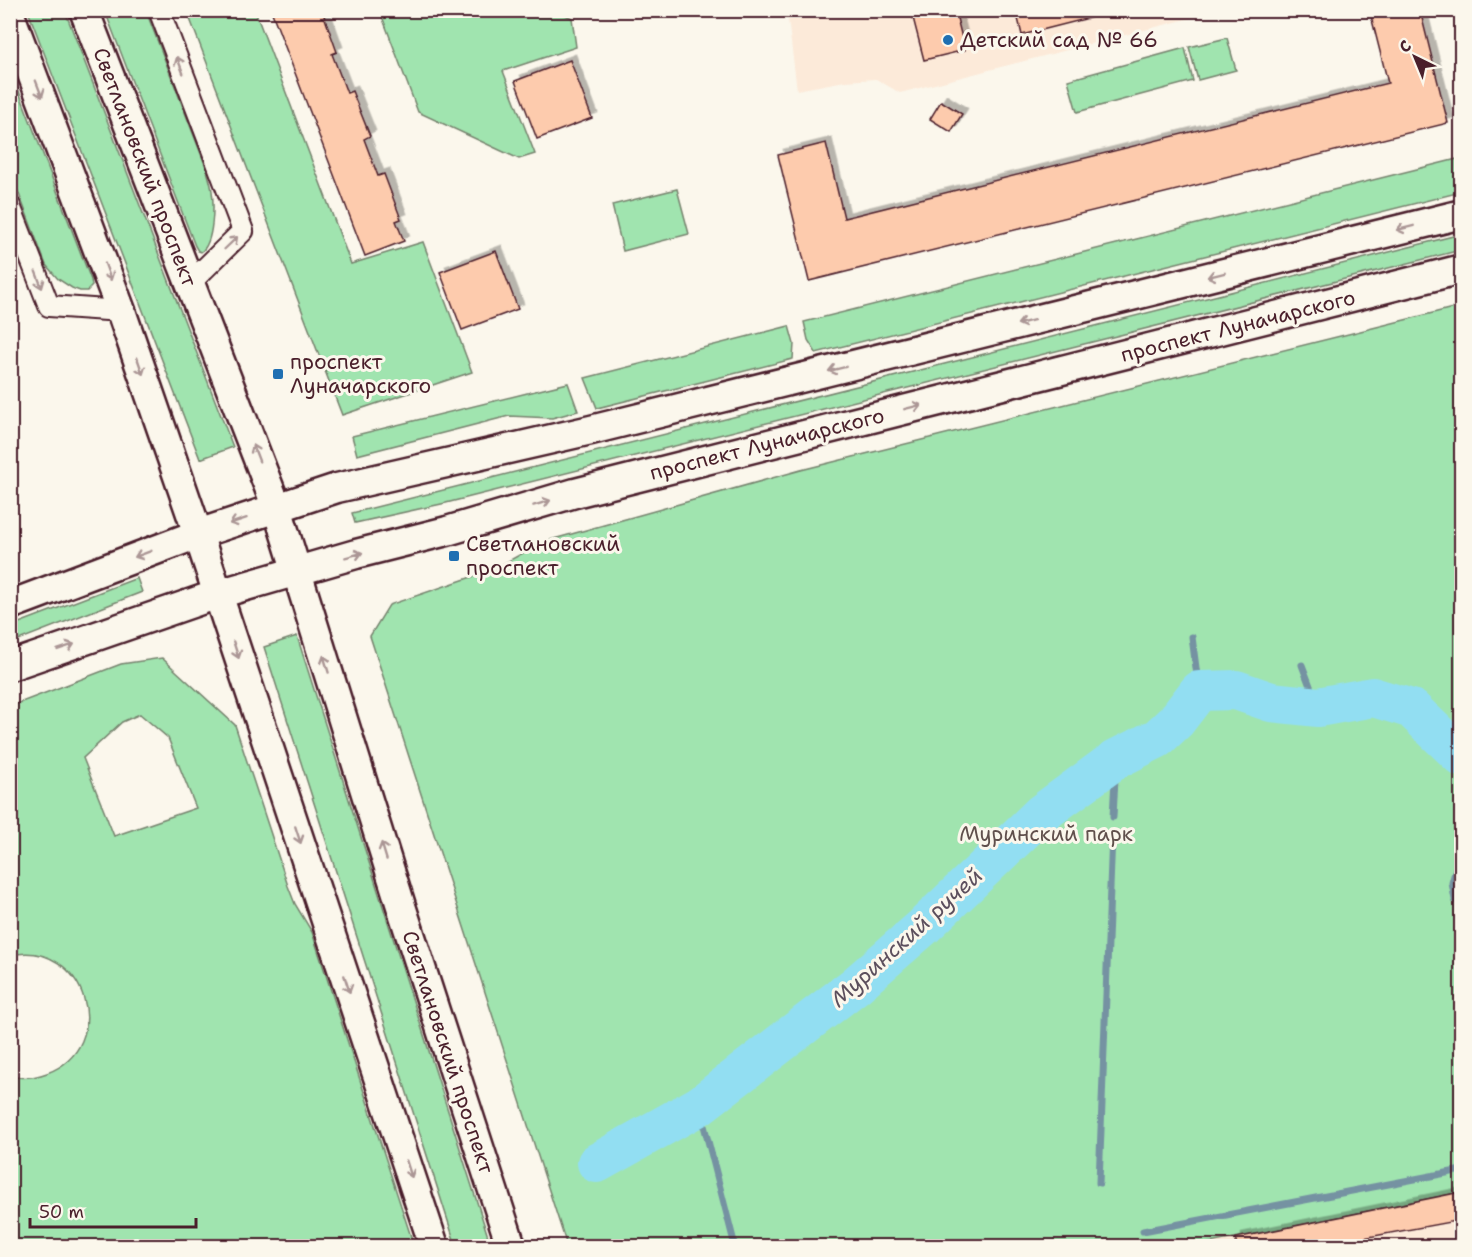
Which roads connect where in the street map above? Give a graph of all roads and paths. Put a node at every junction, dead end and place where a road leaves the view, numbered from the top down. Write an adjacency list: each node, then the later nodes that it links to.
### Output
1 (84, 10): 7 (main road, Светлановский проспект)
2 (159, 10): 7 (street, one-way to 2)
3 (10, 15): 8 (main road, one-way to 8)
4 (10, 206): 8 (street, one-way to 8)
5 (1461, 214): 9 (main road, one-way to 9)
6 (1461, 269): 11 (main road, проспект Луначарского, one-way to 6)
7 (189, 284): 9 (main road, Светлановский проспект, one-way to 7)
8 (122, 311): 10 (main road, one-way to 10)
9 (278, 508): 10 (main road, one-way to 10); 11 (main road, Светлановский проспект)
10 (198, 534): 12 (main road); 13 (main road, one-way to 13)
11 (297, 571): 12 (main road, проспект Луначарского); 16 (main road, Светлановский проспект, one-way to 11)
12 (218, 594): 14 (main road, проспект Луначарского, one-way to 12); 15 (main road, one-way to 15)
13 (10, 605)
14 (10, 666)
15 (434, 1246)
16 (511, 1246)

